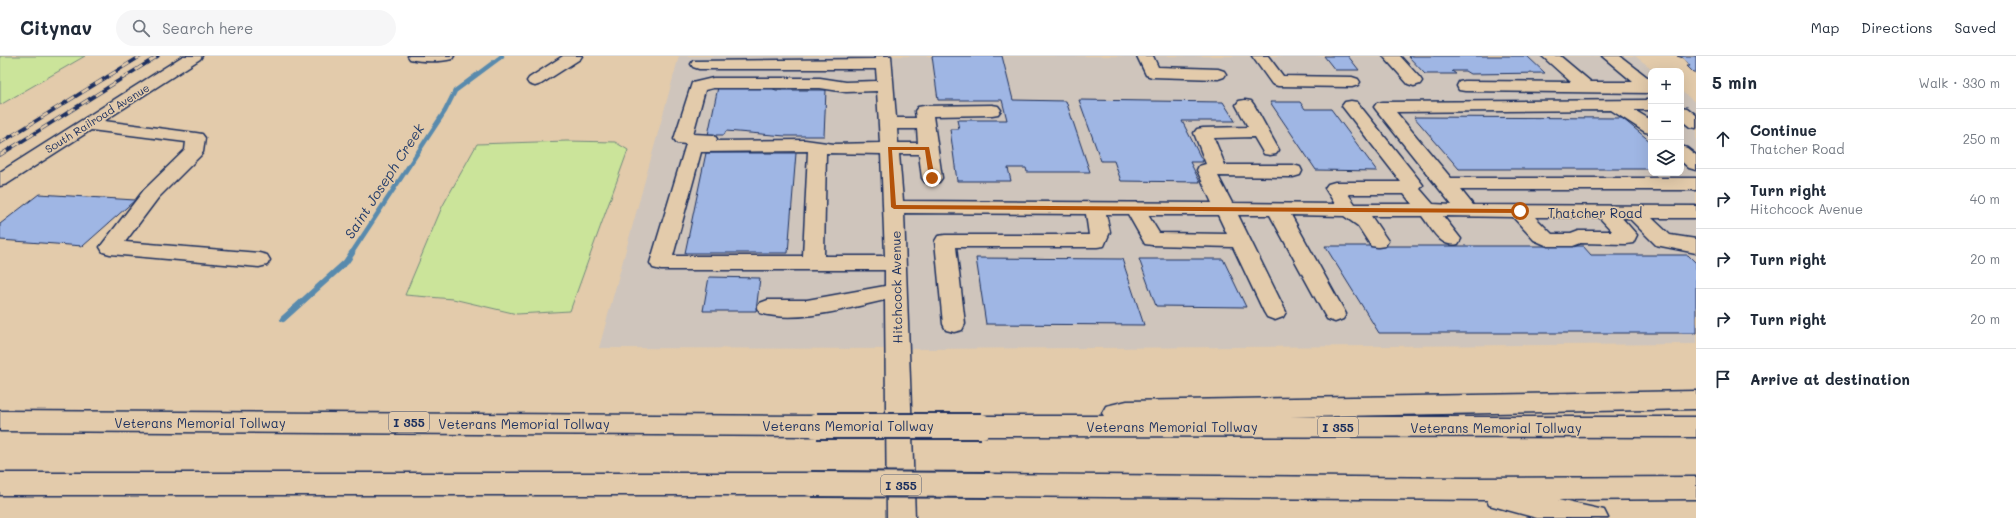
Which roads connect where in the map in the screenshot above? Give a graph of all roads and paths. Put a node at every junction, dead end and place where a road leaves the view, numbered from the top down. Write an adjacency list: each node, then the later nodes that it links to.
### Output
1 (194, 56): 29 (main road, South Railroad Avenue)
2 (416, 56): 3 (main road)
3 (446, 56)
4 (574, 56): 13 (main road)
5 (1145, 56): 6 (main road)
6 (1207, 56)
7 (1260, 56): 15 (main road)
8 (1391, 56): 14 (main road)
9 (1550, 56): 18 (main road)
10 (1610, 56): 19 (main road)
11 (884, 60): 12 (main road); 16 (main road, Hitchcock Avenue)
12 (699, 64)
13 (535, 81)
14 (1414, 81)
15 (1352, 82)
16 (885, 86): 32 (main road, Hitchcock Avenue); 32 (main road)
17 (1465, 86): 18 (main road)
18 (1587, 87): 20 (main road)
19 (1648, 90)
20 (1648, 93)
21 (1648, 94): 23 (main road)
22 (1245, 105): 31 (main road)
23 (1614, 105): 30 (main road); 42 (main road)
24 (1352, 106): 44 (main road)
25 (992, 110): 27 (main road)
26 (1684, 114): 28 (main road)
27 (925, 123): 32 (main road); 34 (main road)
28 (1696, 123)
29 (88, 124): 41 (main road, South Railroad Avenue); 63 (main road)
30 (1648, 126)
31 (1260, 132): 35 (main road); 38 (main road)
32 (889, 136): 33 (main road); 34 (main road); 45 (main road, Hitchcock Avenue)
33 (818, 147): 64 (main road); 64 (main road)
34 (927, 148): 40 (main road)
35 (1270, 150)
36 (1684, 154): 37 (main road)
37 (1696, 164)
38 (1218, 170): 39 (main road); 49 (main road)
39 (1293, 171)
40 (932, 178)
41 (0, 180)
42 (1445, 184): 43 (main road); 53 (main road)
43 (1696, 184)
44 (1409, 188): 51 (main road); 52 (main road)
45 (894, 207): 46 (main road, Thatcher Road); 65 (main road, Hitchcock Avenue)
46 (1017, 208): 47 (main road, Thatcher Road); 59 (main road)
47 (1094, 208): 48 (main road, Thatcher Road); 59 (main road)
48 (1134, 208): 49 (main road, Thatcher Road); 60 (main road)
49 (1225, 209): 50 (main road, Thatcher Road); 60 (main road)
50 (1277, 209): 51 (main road, Thatcher Road); 69 (main road)
51 (1349, 210): 52 (main road, Thatcher Road); 61 (main road)
52 (1427, 210): 53 (main road, Thatcher Road); 58 (main road)
53 (1468, 211): 54 (main road, Thatcher Road)
54 (1520, 211): 55 (main road, Thatcher Road); 55 (main road)
55 (1605, 212): 56 (main road, Thatcher Road)
56 (1635, 212): 57 (main road, Thatcher Road); 62 (main road)
57 (1696, 212)
58 (1451, 239)
59 (1024, 241): 70 (main road)
60 (1240, 241): 68 (main road)
61 (1378, 241)
62 (1696, 246)
63 (259, 260)
64 (813, 263): 65 (main road)
65 (895, 263): 66 (main road, Hitchcock Avenue)
66 (896, 291): 67 (main road); 78 (main road, Hitchcock Avenue)
67 (768, 308)
68 (1275, 312)
69 (1335, 314)
70 (954, 324)
71 (1696, 400): 73 (main road)
72 (0, 421): 73 (main road, Veterans Memorial Tollway / I 355, bridge)
73 (1044, 426): 74 (main road, Veterans Memorial Tollway / I 355)
74 (1696, 427)
75 (0, 484): 77 (main road, I 355, bridge)
76 (1696, 488): 77 (main road, I 355)
77 (1467, 489): 79 (main road)
78 (901, 518)
79 (1594, 518)

